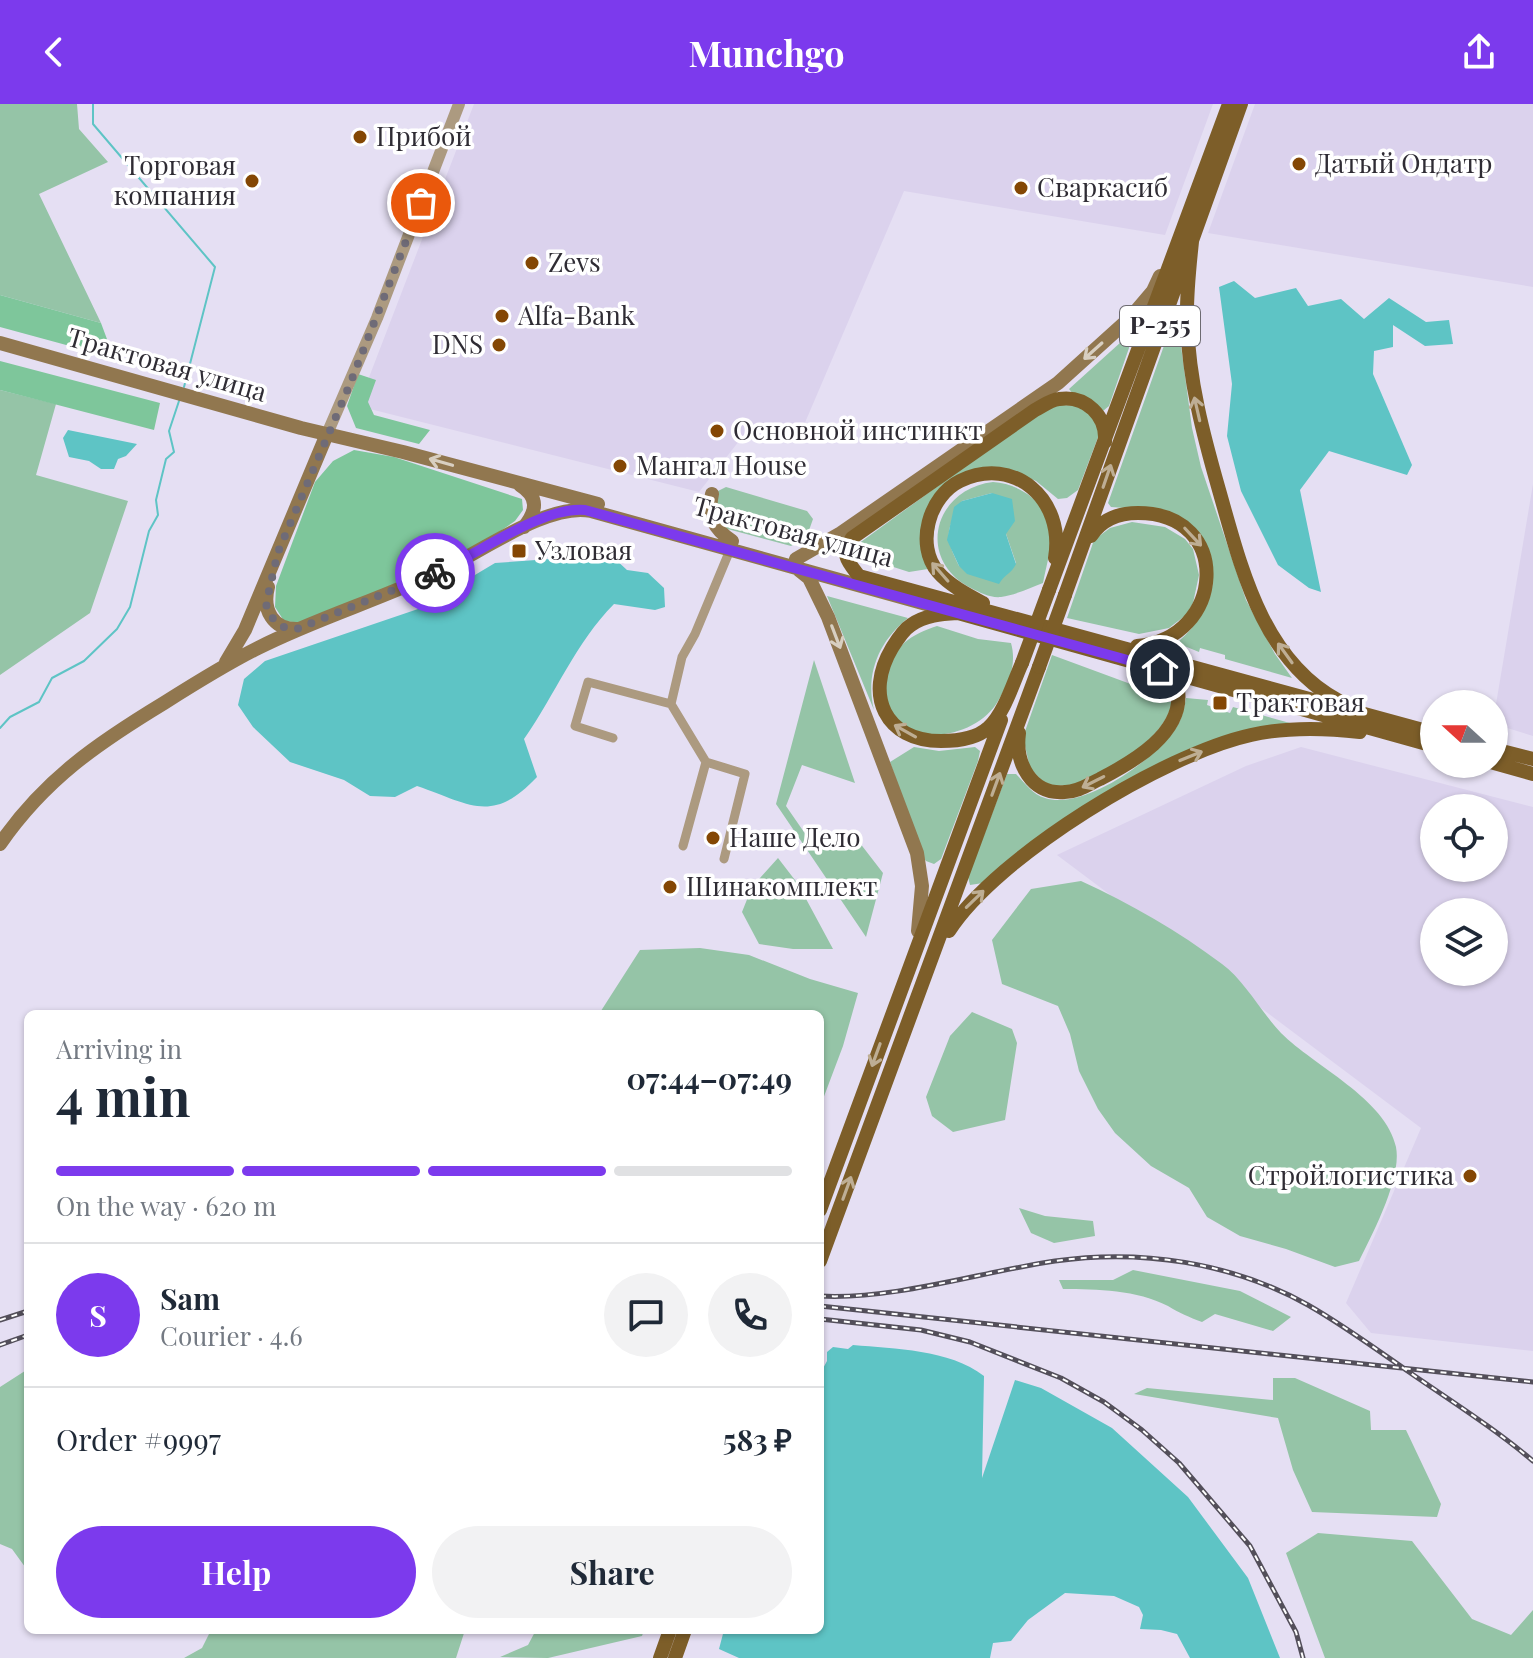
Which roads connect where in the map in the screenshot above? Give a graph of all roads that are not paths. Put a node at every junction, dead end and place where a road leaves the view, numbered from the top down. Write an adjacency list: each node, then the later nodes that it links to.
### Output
1 (459, 104): 7 (street)
2 (1229, 104): 5 (main road)
3 (1241, 104): 4 (main road, Р-255)
4 (1193, 232): 13 (main road, Р-255, one-way to 4); 27 (main road, one-way to 4)
5 (1175, 247): 8 (main road); 15 (main road, one-way to 15)
6 (0, 343): 7 (main road, Трактовая улица)
7 (327, 434): 9 (main road, Трактовая улица, one-way to 7); 14 (main road)
8 (1105, 442): 16 (main road); 17 (main road)
9 (517, 483): 11 (main road); 12 (main road, Трактовая улица)
10 (712, 494): 12 (main road)
11 (523, 528): 12 (main road, Трактовая улица); 20 (main road)
12 (731, 546): 15 (main road, Трактовая улица); 26 (street)
13 (1081, 550): 21 (main road, one-way to 21); 23 (main road, bridge)
14 (278, 552): 20 (main road); 25 (main road)
15 (798, 564): 16 (main road, Трактовая улица); 18 (main road, Трактовая улица); 40 (main road, one-way to 40)
16 (859, 576): 19 (main road, Трактовая улица)
17 (1049, 590): 19 (main road, one-way to 17); 22 (main road, bridge)
18 (958, 613): 22 (main road, one-way to 18); 24 (main road, Трактовая улица)
19 (1005, 615): 21 (main road, Трактовая улица)
20 (303, 628): 25 (main road)
21 (1126, 647): 27 (main road, Трактовая улица)
22 (1022, 663): 40 (main road)
23 (1039, 667): 24 (main road, one-way to 23); 41 (main road, one-way to 23)
24 (1160, 669): 29 (main road, Трактовая улица)
25 (217, 671): 37 (main road)
26 (671, 704): 30 (street); 34 (street)
27 (1368, 714): 28 (main road, Трактовая улица)
28 (1420, 729)
29 (1399, 736): 31 (main road, Трактовая улица); 41 (main road, one-way to 29)
30 (613, 738)
31 (1420, 742)
32 (1508, 753): 33 (main road)
33 (1533, 759)
34 (706, 762): 38 (street); 39 (street)
35 (1508, 767): 36 (main road)
36 (1533, 774)
37 (0, 844)
38 (683, 846)
39 (724, 859)
40 (903, 982): 42 (main road, one-way to 42)
41 (921, 989): 43 (main road, one-way to 41)
42 (824, 1199)
43 (824, 1250)
44 (669, 1634): 46 (main road)
45 (684, 1634): 47 (main road)
46 (660, 1658)
47 (675, 1658)

